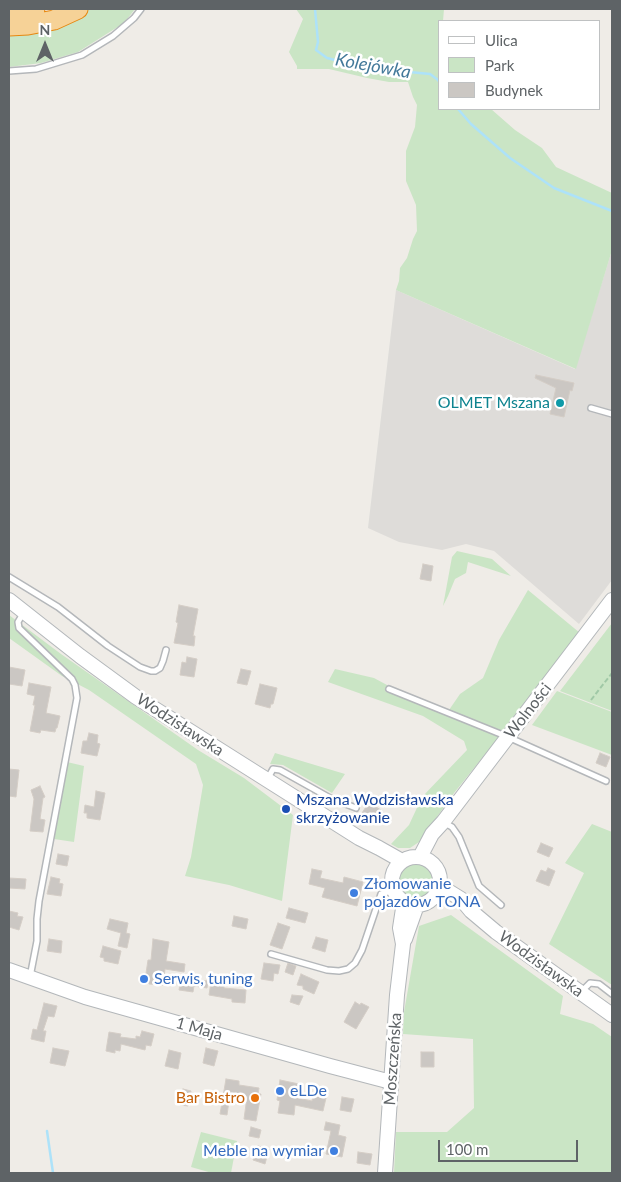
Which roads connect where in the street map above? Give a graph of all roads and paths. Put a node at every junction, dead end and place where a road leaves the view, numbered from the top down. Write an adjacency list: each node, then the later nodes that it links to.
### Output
1 (35, 9): 4 (highway)
2 (78, 9): 5 (highway)
3 (141, 9): 6 (lane)
4 (9, 11)
5 (9, 26)
6 (9, 71)
7 (591, 408): 8 (lane)
8 (612, 414)
9 (9, 577): 13 (lane)
10 (9, 600): 12 (main road, Wodzisławska)
11 (612, 600): 17 (main road, Wolności)
12 (24, 612): 18 (main road, Wodzisławska); 34 (lane)
13 (166, 650)
14 (612, 673): 16 (path)
15 (389, 689): 17 (lane)
16 (591, 700)
17 (508, 737): 19 (lane); 21 (main road, Wolności)
18 (267, 781): 20 (lane); 22 (main road, Wodzisławska)
19 (606, 781)
20 (356, 808)
21 (443, 822): 23 (main road, Wolności); 30 (lane)
22 (359, 838): 24 (main road, Wodzisławska); 25 (main road, Wodzisławska)
23 (426, 860): 24 (main road); 26 (main road)
24 (402, 861): 25 (main road)
25 (393, 873): 27 (main road)
26 (440, 886): 28 (main road); 31 (main road, Wodzisławska)
27 (394, 890): 29 (main road); 32 (lane)
28 (433, 898): 29 (main road); 31 (main road, Wodzisławska)
29 (411, 904): 38 (main road, Moszczeńska)
30 (501, 905)
31 (471, 911): 35 (main road, Wodzisławska)
32 (271, 954)
33 (9, 970): 34 (main road, 1 Maja)
34 (30, 978): 38 (main road, 1 Maja)
35 (581, 992): 36 (lane); 37 (main road, Wodzisławska)
36 (612, 994)
37 (612, 1015)
38 (391, 1082): 39 (main road, Moszczeńska)
39 (385, 1173)

